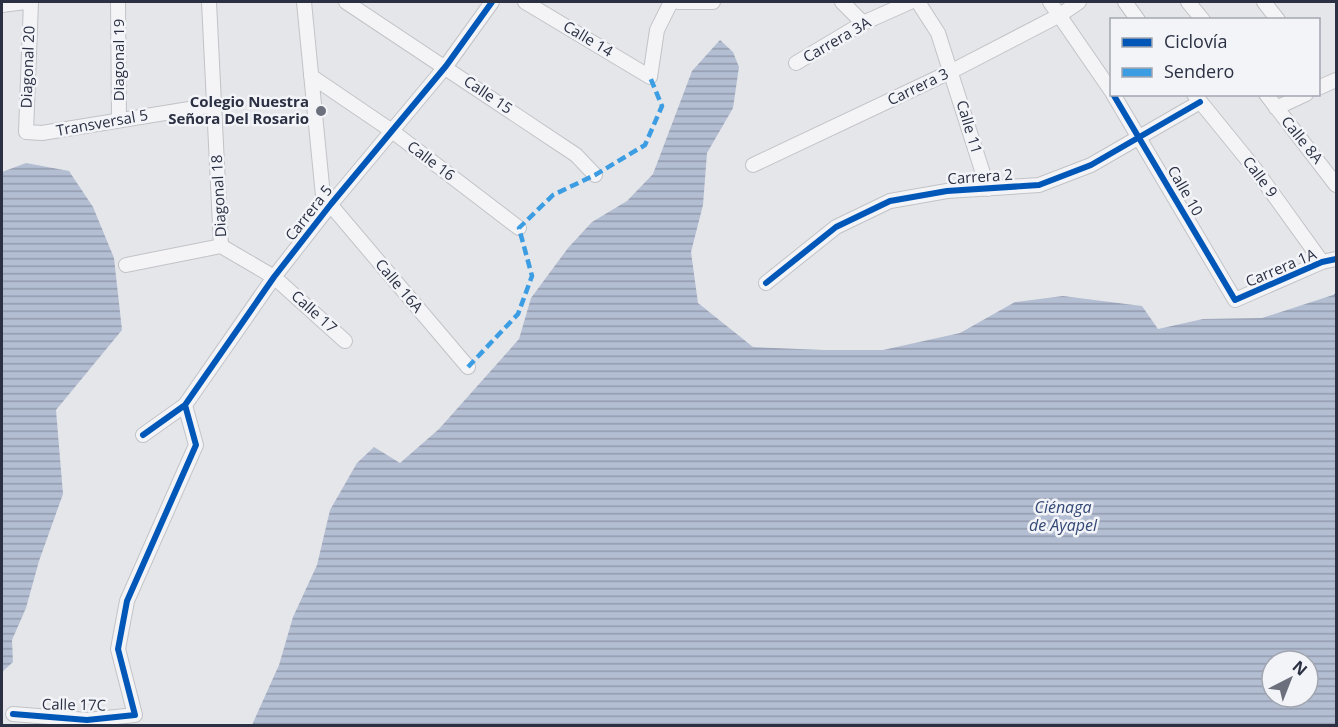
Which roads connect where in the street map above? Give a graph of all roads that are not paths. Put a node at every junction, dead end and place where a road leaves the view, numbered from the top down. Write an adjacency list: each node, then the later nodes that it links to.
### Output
1 (25, 2): 20 (street)
2 (31, 2): 41 (street, Diagonal 20)
3 (118, 2): 39 (street, Diagonal 19)
4 (208, 2): 37 (street, Diagonal 18)
5 (304, 2): 29 (street, Calle 16A)
6 (346, 2): 27 (street, Calle 15)
7 (492, 2): 27 (street, Carrera 5)
8 (525, 2): 9 (street, Calle 14)
9 (671, 2)
10 (678, 2): 11 (street)
11 (712, 2)
12 (842, 2): 25 (street)
13 (910, 2): 25 (street, Carrera 3A)
14 (918, 2): 28 (street, Calle 11)
15 (1050, 2): 21 (street, Calle 10)
16 (1079, 2): 21 (street, Carrera 3)
17 (1125, 2): 22 (street)
18 (1188, 2): 23 (street)
19 (1264, 2): 24 (street)
20 (2, 5)
21 (1060, 15): 28 (street, Carrera 3); 32 (street, Calle 10)
22 (1137, 18)
23 (1201, 18)
24 (1276, 18)
25 (863, 23): 26 (street, Carrera 3A)
26 (796, 63)
27 (446, 66): 40 (street, Carrera 5); 44 (street, Calle 15)
28 (952, 70): 43 (street, Carrera 3); 46 (street, Calle 11)
29 (311, 76): 40 (street, Calle 16); 47 (street, Calle 16A)
30 (1336, 80): 31 (street)
31 (1320, 85)
32 (1110, 90)
33 (1114, 96): 42 (street, Calle 10)
34 (1267, 96): 38 (street, Calle 8A)
35 (1302, 96): 38 (street)
36 (1197, 98): 42 (street, Carrera 2); 51 (street, Calle 9)
37 (214, 105): 39 (street, Transversal 5); 49 (street, Diagonal 18)
38 (1276, 108): 45 (street, Calle 8A)
39 (119, 119): 41 (street, Transversal 5)
40 (392, 131): 47 (street, Carrera 5); 48 (street, Calle 16)
41 (26, 132)
42 (1139, 137): 46 (street, Carrera 2); 55 (street, Calle 10)
43 (753, 165)
44 (595, 175)
45 (1336, 185)
46 (988, 189): 54 (street, Carrera 2)
47 (331, 204): 53 (street, Carrera 5); 57 (street, Calle 16A)
48 (519, 228)
49 (221, 246): 52 (street); 53 (street, Calle 17)
50 (1336, 259): 51 (street, Carrera 1A)
51 (1322, 262): 55 (street, Carrera 1A)
52 (126, 265)
53 (274, 277): 56 (street, Calle 17); 58 (street, Carrera 5)
54 (766, 283)
55 (1235, 300)
56 (345, 341)
57 (468, 368)
58 (185, 405): 59 (street, Carrera 5); 60 (street, Calle 17C)
59 (143, 435)
60 (13, 714)

